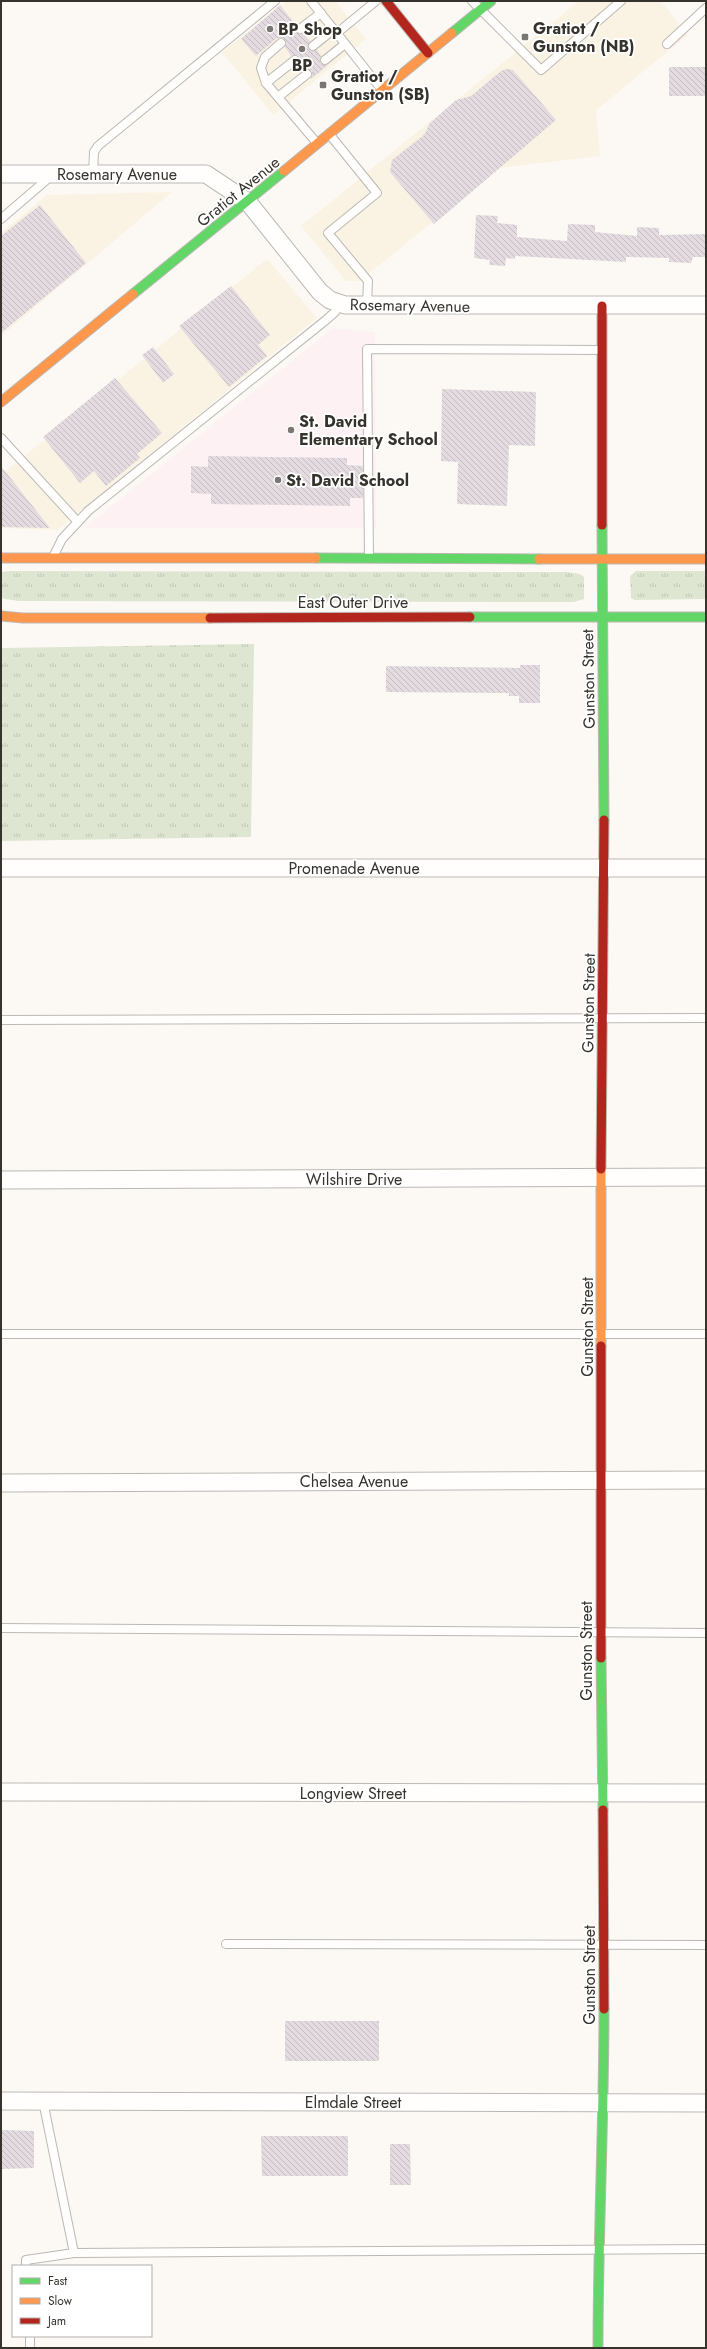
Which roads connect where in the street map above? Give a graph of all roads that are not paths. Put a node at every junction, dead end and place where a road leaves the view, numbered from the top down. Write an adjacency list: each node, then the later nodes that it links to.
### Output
1 (275, 1): 28 (lane)
2 (311, 1): 10 (lane)
3 (376, 1): 12 (lane)
4 (386, 1): 17 (street)
5 (472, 1): 9 (lane)
6 (491, 1): 9 (street, Gratiot Avenue)
7 (621, 1): 9 (lane)
8 (706, 8): 15 (lane)
9 (480, 10): 17 (street, Gratiot Avenue)
10 (321, 13): 11 (lane); 12 (lane)
11 (300, 29)
12 (335, 31): 14 (lane); 16 (lane)
13 (281, 43): 21 (lane)
14 (345, 44): 19 (lane); 22 (lane)
15 (667, 44)
16 (313, 46)
17 (428, 53): 22 (street, Gratiot Avenue)
18 (295, 60): 21 (lane)
19 (325, 60)
20 (307, 74): 23 (lane)
21 (266, 83): 23 (lane)
22 (383, 91): 24 (street, Gratiot Avenue)
23 (278, 97): 25 (lane)
24 (330, 134): 25 (street, Gratiot Avenue); 33 (lane)
25 (318, 144): 29 (street, Gratiot Avenue)
26 (1, 174): 27 (street, Rosemary Avenue)
27 (53, 174): 28 (street, Rosemary Avenue); 30 (lane)
28 (93, 174): 29 (street, Rosemary Avenue)
29 (248, 202): 31 (street, Rosemary Avenue); 36 (street, Gratiot Avenue)
30 (1, 219)
31 (340, 303): 33 (street, Rosemary Avenue); 38 (lane)
32 (706, 305): 34 (street, Rosemary Avenue)
33 (367, 306): 34 (street, Rosemary Avenue)
34 (602, 306): 35 (street, Gunston Street)
35 (602, 350): 41 (lane); 43 (street, Gunston Street)
36 (1, 402)
37 (1, 438): 38 (lane)
38 (78, 521): 40 (lane)
39 (1, 558): 40 (street)
40 (53, 558): 41 (street)
41 (369, 559): 43 (street)
42 (706, 559): 43 (street)
43 (602, 560): 45 (street, Gunston Street)
44 (1, 616): 45 (street, East Outer Drive)
45 (602, 617): 46 (street, East Outer Drive); 48 (street, Gunston Street)
46 (706, 617)
47 (1, 868): 48 (street, Promenade Avenue)
48 (604, 868): 49 (street, Promenade Avenue); 50 (street, Gunston Street)
49 (706, 868)
50 (603, 1018): 51 (lane); 52 (lane); 54 (street, Gunston Street)
51 (706, 1018)
52 (1, 1020)
53 (706, 1177): 54 (street, Wilshire Drive)
54 (602, 1178): 55 (street, Wilshire Drive); 58 (street, Gunston Street)
55 (1, 1180)
56 (1, 1334): 58 (lane)
57 (706, 1334): 58 (lane)
58 (602, 1335): 59 (street, Gunston Street)
59 (602, 1480): 60 (street, Chelsea Avenue); 61 (street, Chelsea Avenue); 64 (street, Gunston Street)
60 (706, 1480)
61 (1, 1483)
62 (1, 1628): 64 (lane)
63 (706, 1633): 64 (lane)
64 (601, 1634): 66 (street, Gunston Street)
65 (1, 1792): 66 (street, Longview Street)
66 (602, 1793): 67 (street, Longview Street); 69 (street, Gunston Street)
67 (706, 1793)
68 (226, 1944): 69 (lane)
69 (604, 1944): 70 (lane); 74 (street, Gunston Street)
70 (706, 1945)
71 (1, 2100): 72 (street, Elmdale Street)
72 (44, 2101): 74 (street, Elmdale Street); 77 (lane)
73 (706, 2102): 74 (street, Elmdale Street)
74 (604, 2103): 75 (street, Gunston Street)
75 (598, 2249): 76 (lane); 77 (lane); 81 (street, Gunston Street)
76 (706, 2250)
77 (74, 2252): 78 (lane)
78 (26, 2265)
79 (30, 2337): 80 (lane)
80 (30, 2348)
81 (598, 2348)

